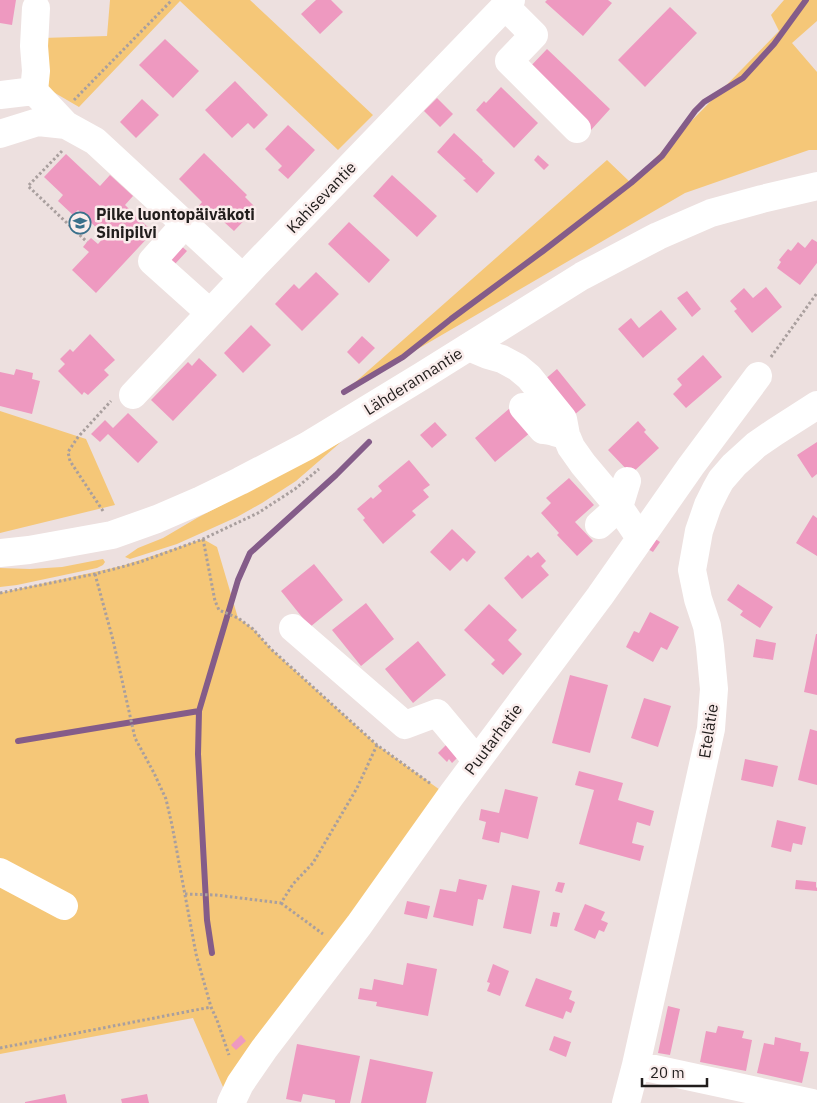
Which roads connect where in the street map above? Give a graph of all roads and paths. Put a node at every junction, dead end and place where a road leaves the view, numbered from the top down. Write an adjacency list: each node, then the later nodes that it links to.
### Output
1 (172, 0): 8 (path)
2 (508, 3): 6 (street); 12 (street, Kahisevantie)
3 (36, 8): 4 (street)
4 (34, 91): 5 (street); 8 (street)
5 (0, 95)
6 (577, 129)
7 (0, 134): 8 (street)
8 (66, 136): 10 (street); 11 (path)
9 (817, 186): 15 (street, Lähderannantie)
10 (185, 224): 12 (street); 14 (street)
11 (87, 242)
12 (243, 278): 14 (street, Kahisevantie)
13 (817, 293): 16 (path)
14 (204, 320): 17 (street, Kahisevantie)
15 (469, 347): 20 (street); 27 (street, Lähderannantie)
16 (758, 376): 25 (street, Puutarhatie)
17 (133, 395)
18 (817, 405): 40 (street, Etelätie)
19 (523, 407): 20 (street)
20 (566, 435): 24 (street)
21 (73, 444): 23 (path)
22 (627, 480): 24 (street)
23 (103, 509)
24 (609, 516): 25 (street)
25 (640, 538): 31 (street, Puutarhatie)
26 (203, 539): 30 (path)
27 (0, 553)
28 (95, 574): 34 (path)
29 (293, 628): 31 (street)
30 (377, 745): 32 (path); 35 (path)
31 (477, 760): 32 (street, Puutarhatie)
32 (450, 797): 37 (street, Puutarhatie)
33 (0, 872): 36 (street)
34 (185, 894): 35 (path); 38 (path)
35 (281, 903): 37 (path)
36 (64, 906)
37 (340, 950): 41 (street, Puutarhatie)
38 (211, 1008): 39 (path); 41 (path)
39 (0, 1048)
40 (636, 1065): 42 (street, Etelätie); 43 (street)
41 (235, 1093)
42 (626, 1103)
43 (812, 1103)

